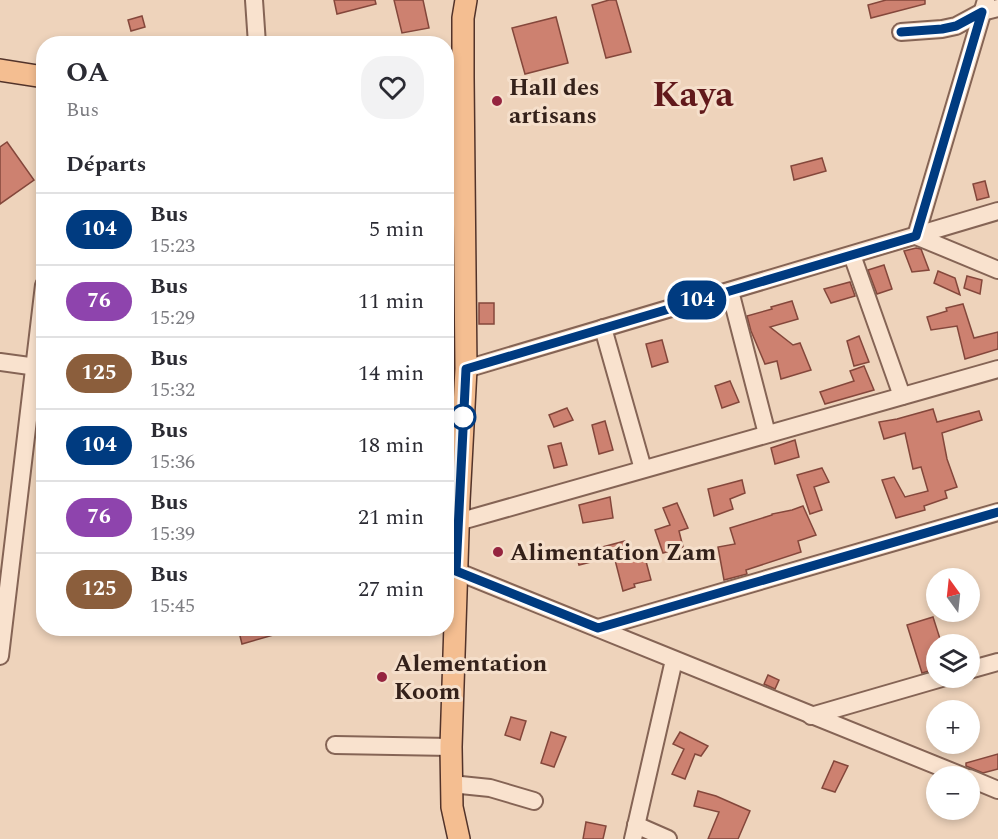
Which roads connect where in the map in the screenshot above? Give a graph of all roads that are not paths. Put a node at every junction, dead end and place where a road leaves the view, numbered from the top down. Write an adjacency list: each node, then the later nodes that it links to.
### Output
1 (254, 0): 5 (street)
2 (462, 6): 8 (main road)
3 (989, 7): 4 (street); 10 (street)
4 (901, 32)
5 (256, 36)
6 (0, 69): 7 (main road)
7 (36, 76)
8 (455, 80): 17 (main road)
9 (998, 211): 10 (street)
10 (916, 236): 11 (street); 12 (street)
11 (852, 255): 13 (street); 20 (street)
12 (998, 270)
13 (730, 291): 14 (street); 21 (street)
14 (603, 328): 17 (street); 22 (street)
15 (0, 362): 16 (street)
16 (36, 367)
17 (466, 369): 23 (main road)
18 (998, 369): 20 (street)
19 (36, 386): 26 (street)
20 (902, 396): 21 (street)
21 (767, 434): 22 (street)
22 (644, 470): 28 (street)
23 (454, 490)
24 (454, 504): 28 (main road)
25 (0, 506): 26 (street)
26 (17, 508): 35 (street)
27 (998, 512): 33 (street)
28 (458, 522): 29 (main road)
29 (454, 539)
30 (454, 560): 31 (main road)
31 (456, 571): 32 (main road); 33 (street)
32 (454, 583)
33 (598, 628): 36 (street)
34 (451, 636): 42 (main road)
35 (0, 656)
36 (674, 660): 40 (street); 48 (street)
37 (998, 662): 38 (street)
38 (980, 667)
39 (926, 683): 40 (street)
40 (811, 716): 43 (street)
41 (335, 746): 42 (street)
42 (451, 747): 45 (main road)
43 (937, 766)
44 (980, 783): 46 (street)
45 (451, 784): 47 (street); 49 (main road)
46 (998, 790)
47 (534, 801)
48 (634, 832): 50 (street)
49 (459, 839)
50 (668, 839)

